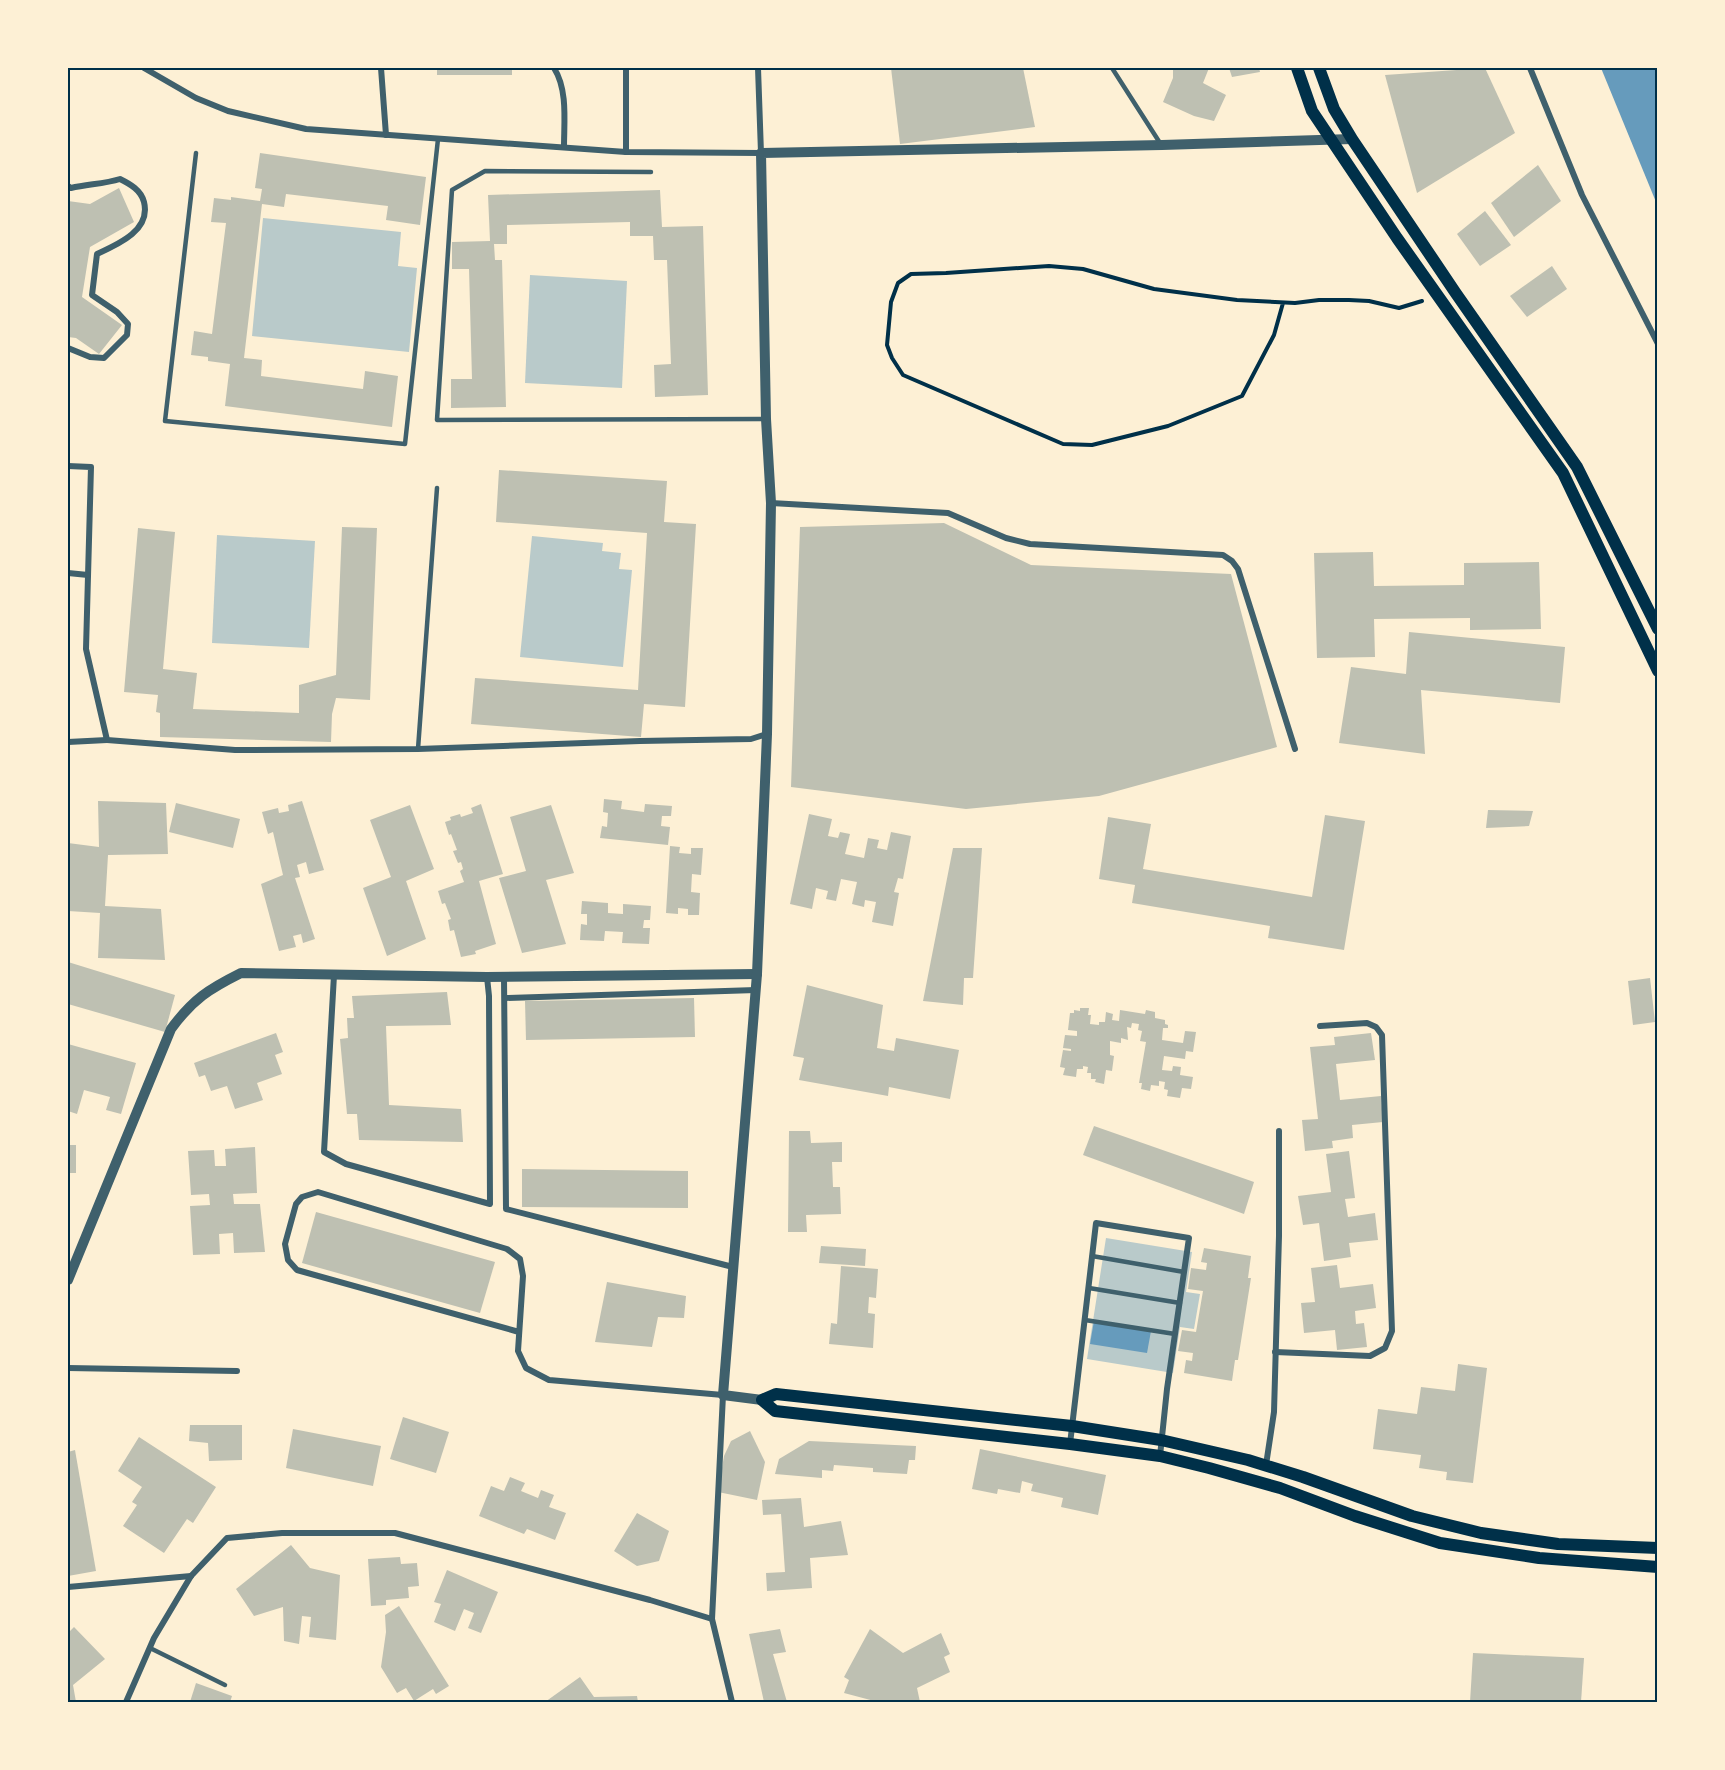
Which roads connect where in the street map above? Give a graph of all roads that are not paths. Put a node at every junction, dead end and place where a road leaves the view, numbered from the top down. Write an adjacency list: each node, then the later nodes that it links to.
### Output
1 (144, 68): 10 (street)
2 (381, 68): 10 (street)
3 (554, 68): 15 (street)
4 (626, 68): 16 (street)
5 (758, 68): 18 (street)
6 (1112, 68): 14 (lane)
7 (1297, 68): 13 (main road)
8 (1319, 68): 12 (main road)
9 (1530, 68): 21 (street)
10 (386, 135): 11 (street)
11 (438, 139): 15 (street); 17 (lane)
12 (1352, 139): 13 (street); 29 (main road)
13 (1332, 140): 14 (street); 30 (main road)
14 (1162, 145): 18 (street)
15 (564, 147): 16 (street)
16 (626, 152): 18 (street)
17 (196, 153)
18 (761, 153): 23 (street)
19 (651, 172): 23 (lane)
20 (68, 186): 22 (street)
21 (1658, 344)
22 (68, 348)
23 (766, 418): 26 (street)
24 (68, 466): 28 (street)
25 (437, 488): 34 (lane)
26 (771, 503): 31 (street); 35 (street)
27 (68, 573): 28 (street)
28 (88, 575): 32 (street)
29 (1658, 629)
30 (1658, 671)
31 (767, 734): 34 (street); 36 (street)
32 (107, 740): 33 (street); 34 (street)
33 (68, 742)
34 (418, 749)
35 (1296, 749)
36 (757, 974): 39 (street); 40 (street)
37 (334, 975): 38 (street); 38 (street); 47 (street)
38 (487, 977): 39 (street)
39 (504, 977): 41 (street)
40 (756, 990): 41 (street); 45 (street)
41 (505, 998): 45 (street)
42 (1320, 1026): 53 (street)
43 (1279, 1131): 53 (street)
44 (1092, 1257): 46 (lane); 46 (street); 48 (street)
45 (734, 1267): 56 (street)
46 (1184, 1272): 49 (street)
47 (68, 1280)
48 (1089, 1288): 49 (lane); 50 (street)
49 (1180, 1303): 52 (street)
50 (1085, 1320): 52 (lane); 58 (street)
51 (519, 1332): 51 (street); 56 (street)
52 (1175, 1334): 59 (street)
53 (1275, 1352): 62 (street)
54 (68, 1368): 55 (street)
55 (237, 1371)
56 (723, 1395): 57 (street); 67 (street)
57 (762, 1400): 58 (main road); 60 (main road)
58 (1072, 1426): 59 (main road); 60 (street)
59 (1161, 1440): 61 (street); 62 (main road)
60 (1070, 1444): 61 (main road)
61 (1160, 1456): 64 (main road)
62 (1266, 1465): 63 (main road)
63 (1658, 1548)
64 (1658, 1568)
65 (191, 1576): 66 (street); 67 (street); 68 (street)
66 (68, 1587)
67 (711, 1619): 71 (street)
68 (150, 1648): 69 (lane); 70 (street)
69 (225, 1685)
70 (126, 1702)
71 (732, 1702)

